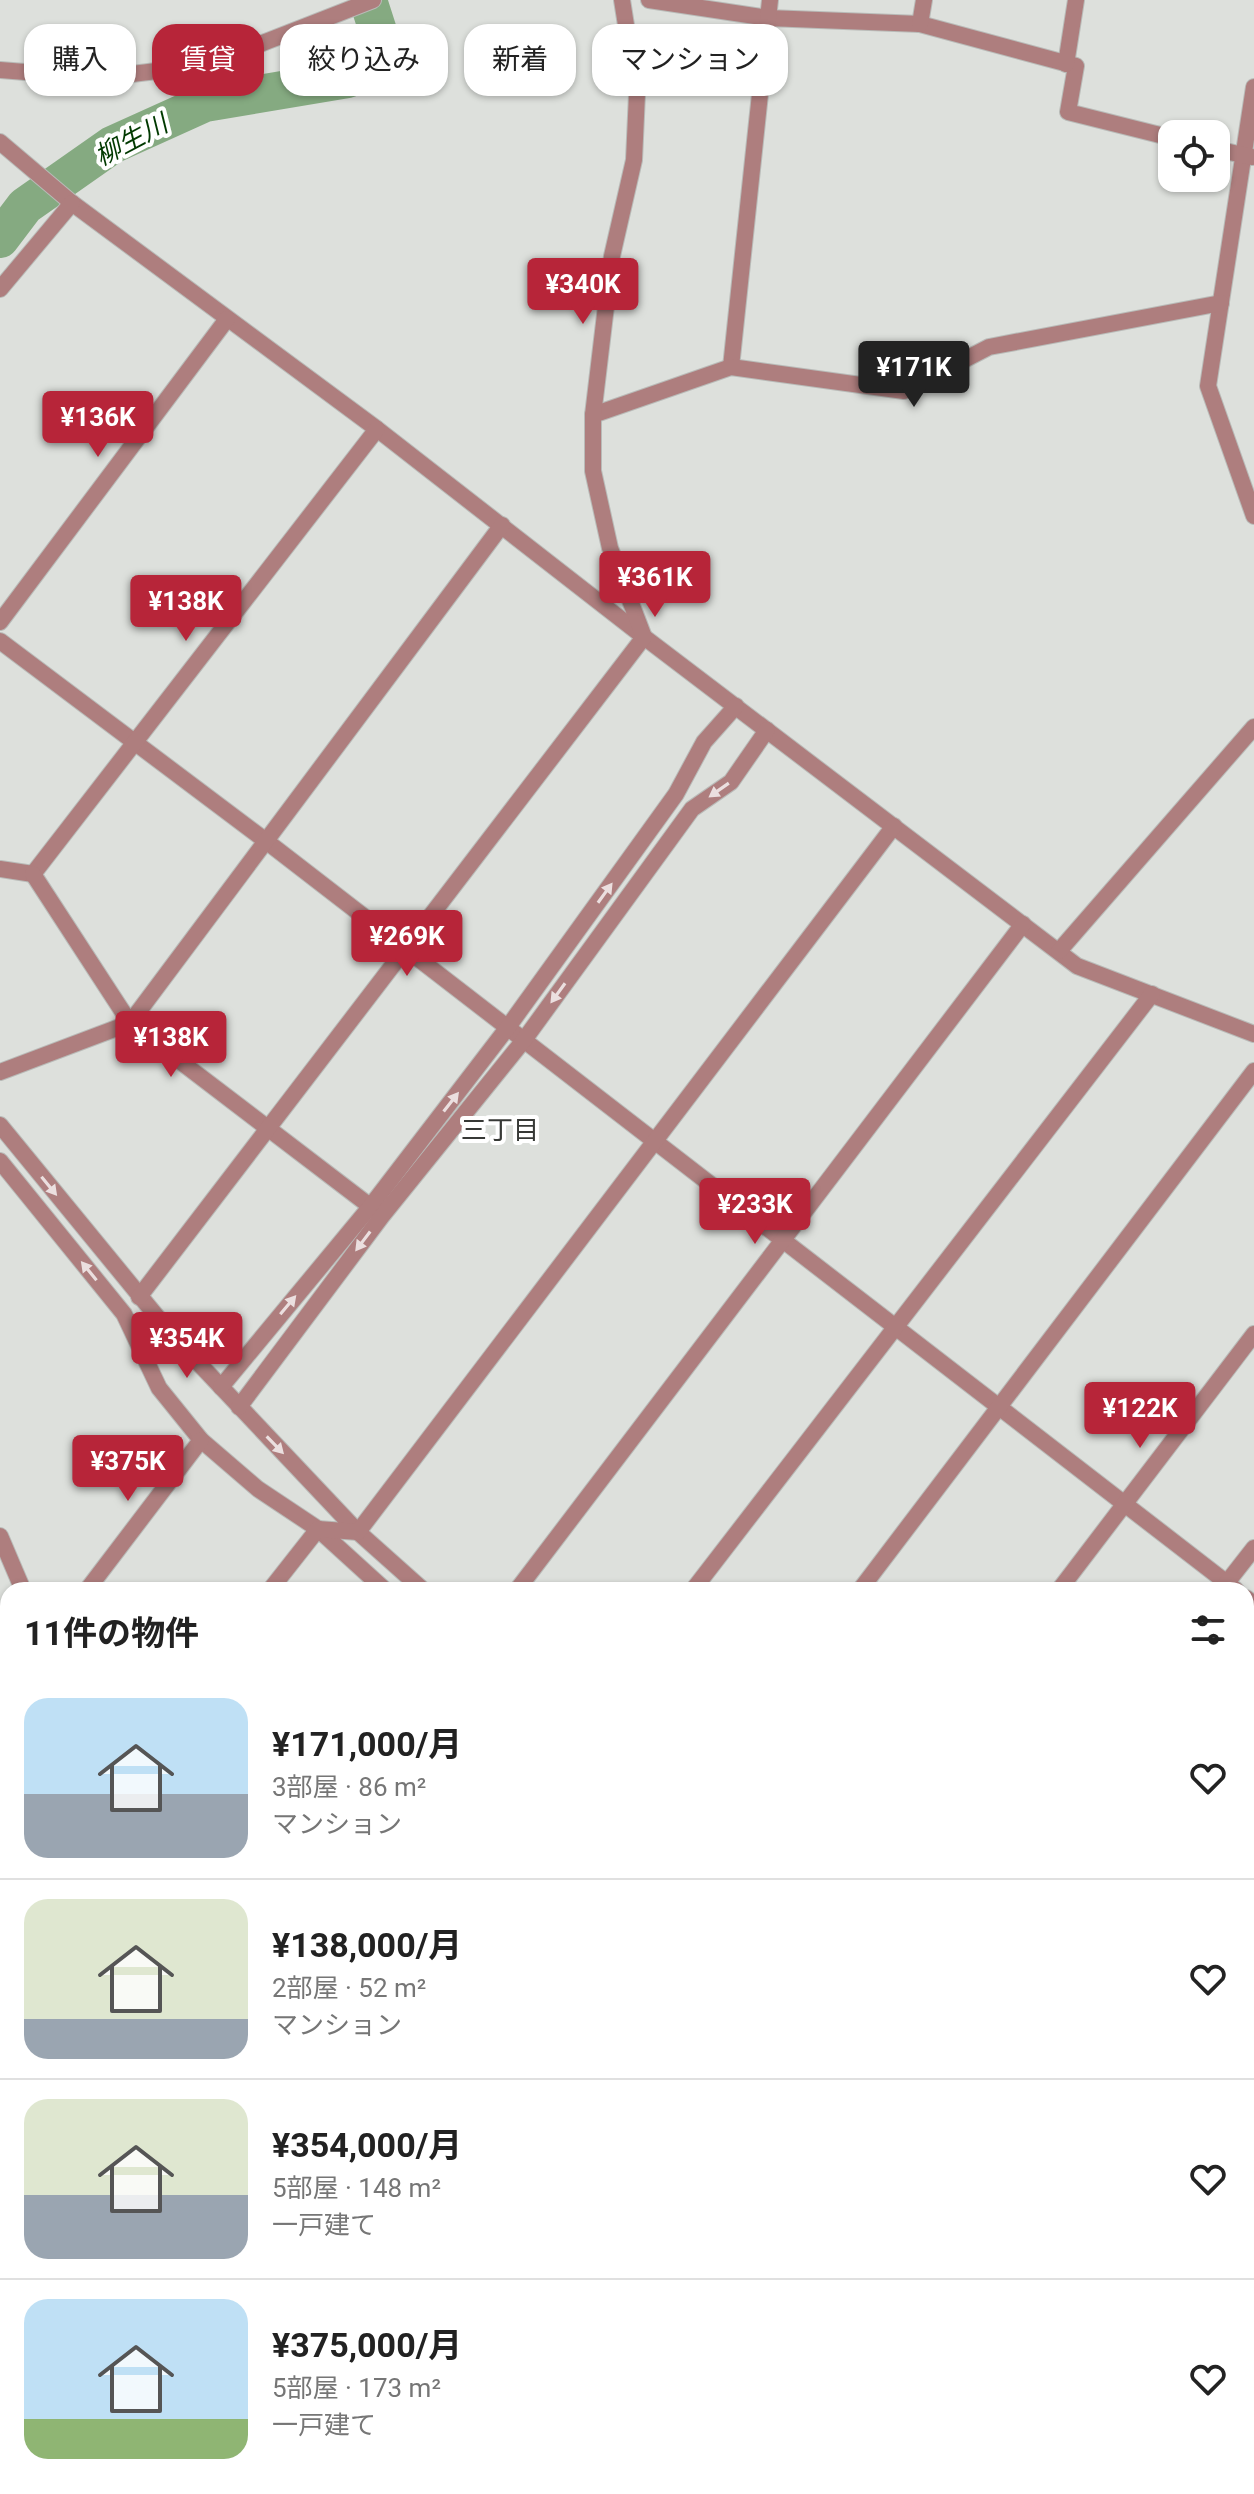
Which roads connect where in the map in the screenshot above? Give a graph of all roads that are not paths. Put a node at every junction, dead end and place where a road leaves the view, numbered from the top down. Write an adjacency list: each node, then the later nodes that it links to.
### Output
1 (373, 0): 10 (street)
2 (622, 0): 20 (street)
3 (649, 0): 7 (street)
4 (770, 0): 7 (street)
5 (924, 0): 8 (street)
6 (1076, 0): 9 (street)
7 (768, 18): 8 (street); 19 (street)
8 (920, 24): 9 (street)
9 (1066, 64): 12 (street)
10 (0, 70)
11 (1254, 87): 14 (street)
12 (1158, 134)
13 (3, 150): 15 (street)
14 (1249, 157): 17 (street)
15 (66, 198): 16 (street); 18 (street)
16 (0, 289)
17 (1221, 303): 19 (street); 22 (street)
18 (227, 319): 21 (street); 24 (street)
19 (731, 367): 20 (street)
20 (593, 415): 25 (street)
21 (377, 429): 23 (street); 30 (street)
22 (1254, 516)
23 (502, 525): 25 (street); 32 (street)
24 (0, 622)
25 (644, 637): 27 (street); 36 (street)
26 (0, 641): 30 (street)
27 (736, 706): 29 (street); 40 (street, one-way to 27)
28 (1254, 727): 37 (street)
29 (767, 730): 31 (street); 42 (street, one-way to 42)
30 (134, 743): 32 (street); 34 (street)
31 (894, 826): 35 (street); 47 (street)
32 (266, 841): 36 (street); 39 (street)
33 (0, 869): 34 (street)
34 (33, 874): 39 (street)
35 (1023, 924): 37 (street); 50 (street)
36 (405, 948): 40 (street); 46 (street)
37 (1059, 951): 38 (street)
38 (1152, 994): 41 (street); 52 (street)
39 (130, 1023): 44 (street); 46 (street)
40 (508, 1027): 42 (street); 49 (street, one-way to 40)
41 (1254, 1034)
42 (524, 1040): 47 (street); 49 (street)
43 (1254, 1071): 56 (street)
44 (0, 1072)
45 (0, 1125): 51 (street, one-way to 51)
46 (269, 1129): 49 (street); 51 (street)
47 (654, 1140): 50 (street); 60 (street)
48 (0, 1161): 57 (street, one-way to 48)
49 (376, 1211): 54 (street, one-way to 49); 55 (street, one-way to 55)
50 (784, 1241): 52 (street); 68 (street)
51 (139, 1297): 54 (street)
52 (896, 1327): 56 (street); 69 (street)
53 (1254, 1334): 58 (street)
54 (221, 1387): 55 (street)
55 (239, 1407): 60 (street, one-way to 60)
56 (999, 1407): 58 (street); 70 (street)
57 (201, 1440): 59 (street); 64 (street)
58 (1124, 1504): 71 (street); 72 (street)
59 (318, 1529): 60 (street); 65 (street); 66 (street)
60 (358, 1532): 67 (street)
61 (0, 1536): 63 (street)
62 (1254, 1548): 73 (street)
63 (20, 1582)
64 (93, 1582)
65 (276, 1582)
66 (376, 1582)
67 (414, 1582)
68 (523, 1582)
69 (699, 1582)
70 (866, 1582)
71 (1065, 1582)
72 (1221, 1582)
73 (1232, 1582)

